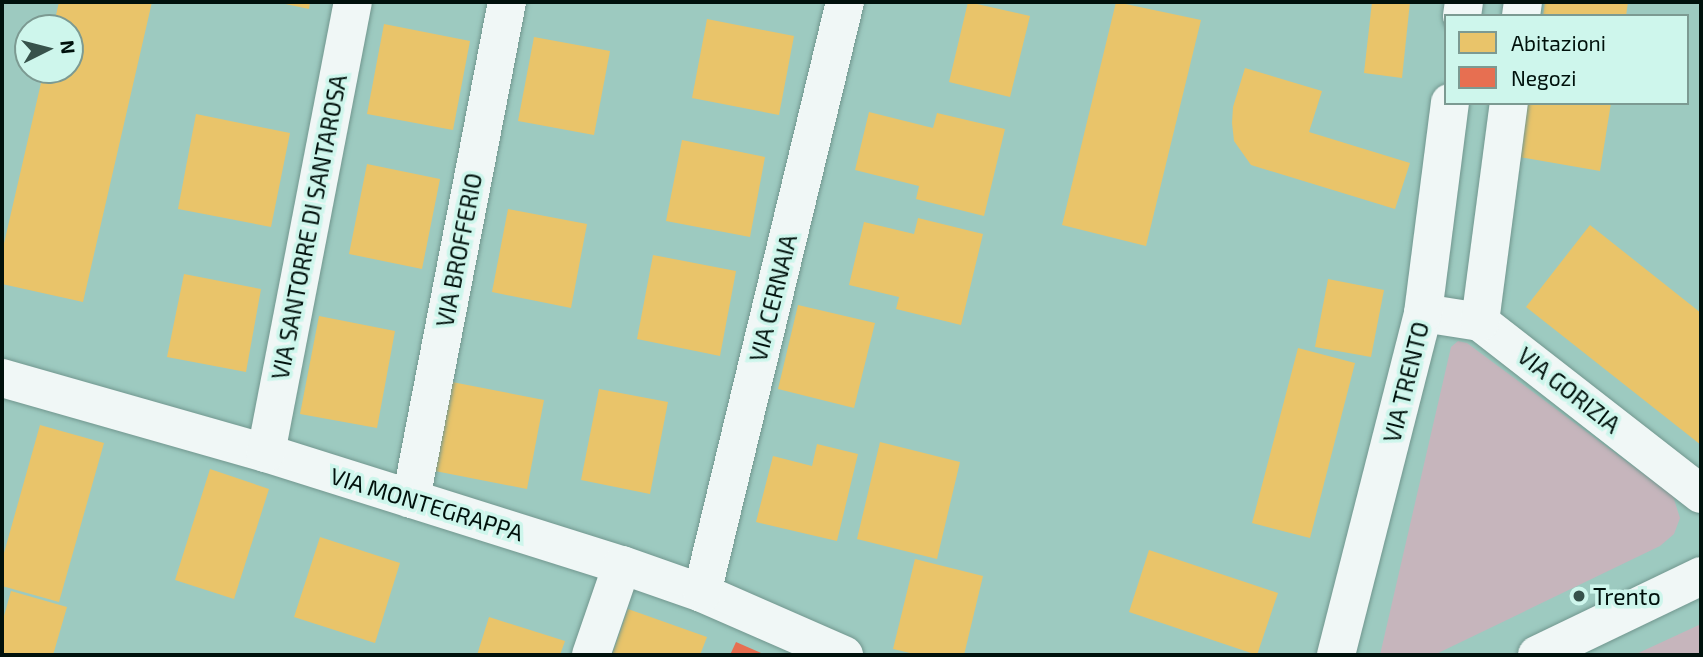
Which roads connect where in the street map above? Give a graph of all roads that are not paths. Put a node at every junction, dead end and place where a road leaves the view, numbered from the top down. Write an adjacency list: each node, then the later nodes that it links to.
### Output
1 (353, 2): 9 (street, VIA SANTORRE DI SANTAROSA)
2 (507, 2): 11 (street, VIA BROFFERIO)
3 (845, 2): 14 (street, VIA CERNAIA)
4 (1450, 105): 6 (street, VIA TRENTO)
5 (1510, 105): 7 (street)
6 (1423, 313): 7 (street, VIA GORIZIA); 17 (street, VIA TRENTO)
7 (1480, 322): 10 (street, VIA GORIZIA)
8 (2, 378): 9 (street, VIA MONTEGRAPPA)
9 (266, 453): 11 (street, VIA MONTEGRAPPA)
10 (1701, 492)
11 (411, 499): 12 (street, VIA MONTEGRAPPA)
12 (622, 565): 14 (street, VIA MONTEGRAPPA); 15 (street)
13 (1701, 576): 18 (street)
14 (702, 593): 16 (street, VIA MONTEGRAPPA)
15 (591, 655)
16 (844, 655)
17 (1336, 655)
18 (1537, 655)

